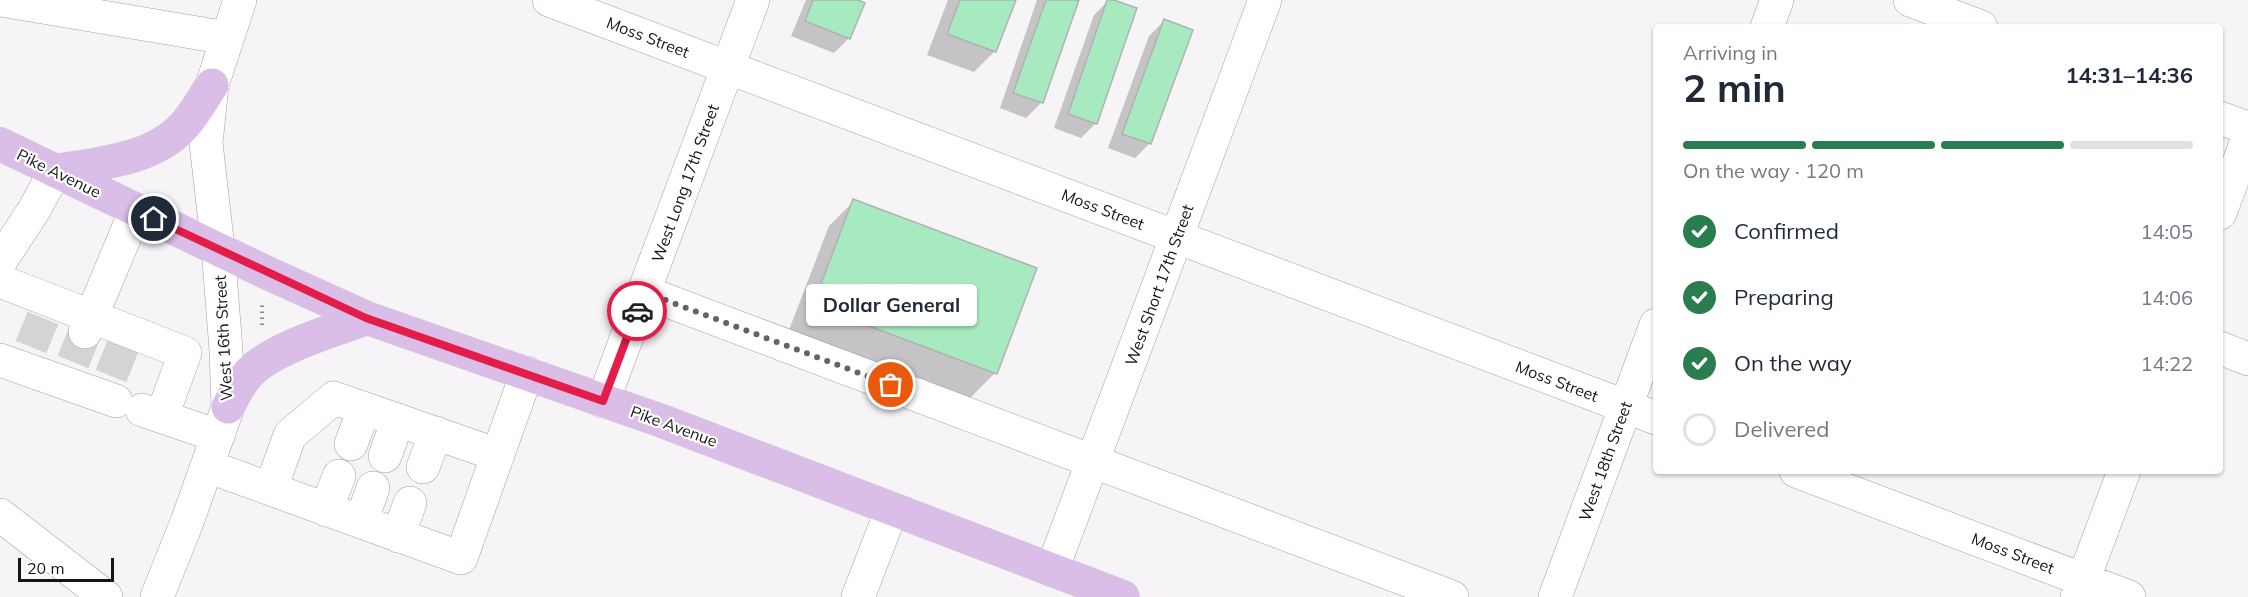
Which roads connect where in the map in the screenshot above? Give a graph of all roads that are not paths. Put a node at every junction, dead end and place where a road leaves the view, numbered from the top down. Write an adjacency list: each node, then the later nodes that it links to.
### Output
1 (1, 0): 8 (street)
2 (240, 0): 11 (street, West 16th Street)
3 (549, 0): 12 (street, Moss Street)
4 (753, 0): 12 (street, West Long 17th Street)
5 (1777, 0): 9 (street)
6 (1910, 0): 10 (street)
7 (1254, 3): 21 (street, West Short 17th Street)
8 (94, 8): 11 (street)
9 (1768, 24)
10 (1973, 24)
11 (227, 38): 13 (street, West 16th Street)
12 (728, 68): 21 (street, Moss Street); 25 (street, West Long 17th Street)
13 (212, 85): 18 (main road); 22 (street, West 16th Street)
14 (2223, 119): 15 (street)
15 (2248, 128)
16 (2248, 138): 19 (street)
17 (0, 144): 18 (main road, Pike Avenue)
18 (55, 171): 20 (main road, Pike Avenue); 23 (street)
19 (2223, 205)
20 (136, 210): 22 (main road, Pike Avenue); 29 (street)
21 (1177, 237): 35 (street, Moss Street); 44 (street, West Short 17th Street)
22 (218, 248): 26 (main road, Pike Avenue); 39 (street, West 16th Street)
23 (0, 262)
24 (0, 280): 28 (street)
25 (644, 292): 34 (street, West Long 17th Street); 44 (street)
26 (366, 318): 32 (main road, Pike Avenue); 39 (main road)
27 (1653, 333): 35 (street, West 18th Street)
28 (29, 339): 29 (street); 29 (street)
29 (78, 348): 33 (street); 33 (street)
30 (2223, 349): 31 (street)
31 (2248, 359)
32 (527, 373): 34 (main road, Pike Avenue); 42 (street)
33 (127, 382): 39 (street)
34 (603, 401): 53 (main road, Pike Avenue)
35 (1625, 407): 37 (street, Moss Street); 65 (street, West 18th Street)
36 (364, 409): 38 (street); 41 (street); 50 (street)
37 (1653, 417)
38 (398, 420): 40 (street); 43 (street)
39 (223, 422): 45 (street, West 16th Street)
40 (436, 433): 42 (street); 46 (street)
41 (351, 444)
42 (498, 455): 57 (street)
43 (385, 456)
44 (1093, 462): 58 (street, West Short 17th Street); 64 (street)
45 (207, 466): 50 (street); 61 (street, West 16th Street)
46 (423, 467)
47 (1803, 474): 59 (street, Moss Street)
48 (2123, 474): 59 (street)
49 (339, 476): 54 (street)
50 (271, 488): 54 (street)
51 (373, 488): 56 (street)
52 (410, 503): 57 (street)
53 (892, 509): 58 (main road, Pike Avenue); 62 (street)
54 (326, 510): 56 (street)
55 (0, 515): 60 (street)
56 (361, 522): 57 (street)
57 (398, 536)
58 (1052, 570): 63 (main road, Pike Avenue)
59 (2080, 588): 66 (street, Moss Street)
60 (106, 597)
61 (157, 597)
62 (858, 597)
63 (1123, 597)
64 (1452, 597)
65 (1555, 597)
66 (2129, 597)

